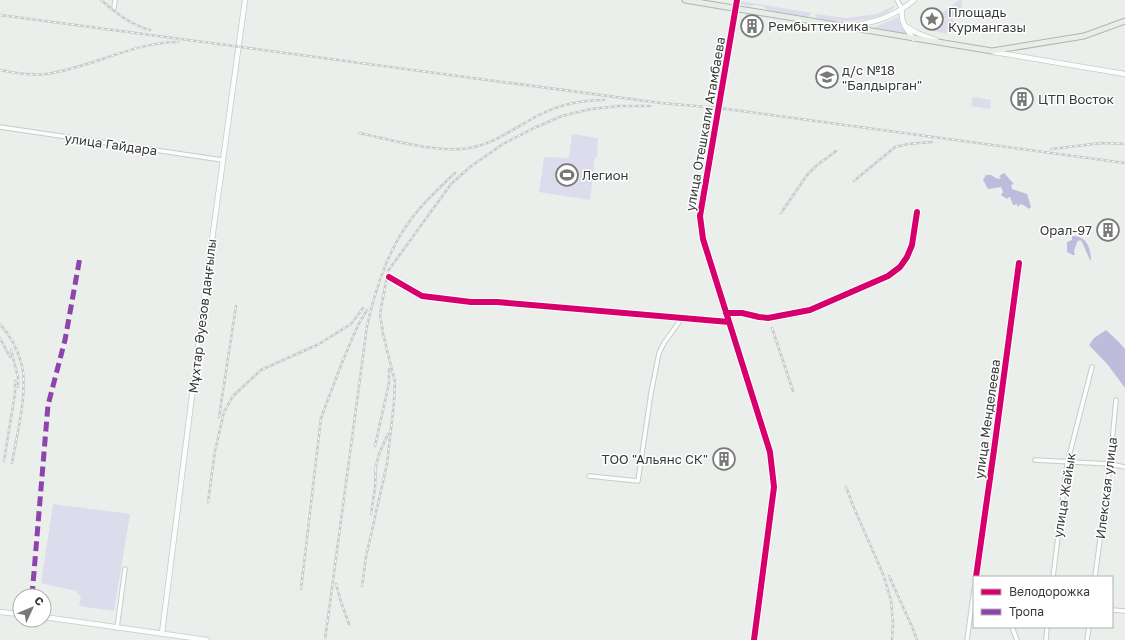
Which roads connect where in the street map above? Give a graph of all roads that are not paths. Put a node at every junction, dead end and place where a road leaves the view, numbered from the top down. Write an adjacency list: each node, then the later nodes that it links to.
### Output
1 (115, 0): 7 (street)
2 (245, 0): 18 (main road, Мұхтар Әуезов даңғылы)
3 (685, 0): 8 (main road)
4 (738, 0): 8 (street)
5 (896, 0): 9 (street)
6 (914, 0): 9 (main road)
7 (114, 8)
8 (736, 9): 12 (main road); 22 (main road, улица Отешкали Атамбаева)
9 (902, 10): 11 (main road); 12 (main road)
10 (1125, 21): 15 (main road)
11 (905, 26): 13 (main road); 14 (main road)
12 (849, 27): 13 (main road)
13 (914, 39): 14 (main road)
14 (946, 44): 15 (main road)
15 (992, 51): 16 (main road)
16 (1125, 74)
17 (0, 128): 18 (street, улица Гайдара)
18 (222, 160): 46 (main road, Мұхтар Әуезов даңғылы)
19 (916, 212): 22 (street)
20 (1019, 263): 33 (street, улица Менделеева)
21 (389, 277): 23 (street)
22 (726, 313): 24 (main road, улица Отешкали Атамбаева)
23 (682, 318): 24 (street); 31 (street)
24 (729, 322): 48 (main road, улица Отешкали Атамбаева)
25 (1092, 367): 28 (street, улица Жайык)
26 (1116, 400): 29 (street, Илекская улица)
27 (1035, 460): 28 (street)
28 (1067, 462): 29 (street); 34 (street, улица Жайык)
29 (1110, 464): 30 (street); 35 (street, Илекская улица)
30 (1125, 467)
31 (589, 476)
32 (125, 569): 42 (street)
33 (976, 576)
34 (1052, 576)
35 (1095, 576)
36 (973, 597): 49 (street)
37 (1113, 610): 38 (street)
38 (1125, 611)
39 (0, 612): 40 (main road)
40 (12, 613)
41 (52, 618): 42 (main road)
42 (117, 628): 46 (main road)
43 (1012, 628): 50 (street)
44 (1047, 628): 51 (street)
45 (1089, 628): 52 (street)
46 (162, 633): 47 (main road)
47 (208, 640)
48 (754, 640)
49 (967, 640)
50 (1017, 640)
51 (1046, 640)
52 (1087, 640)

